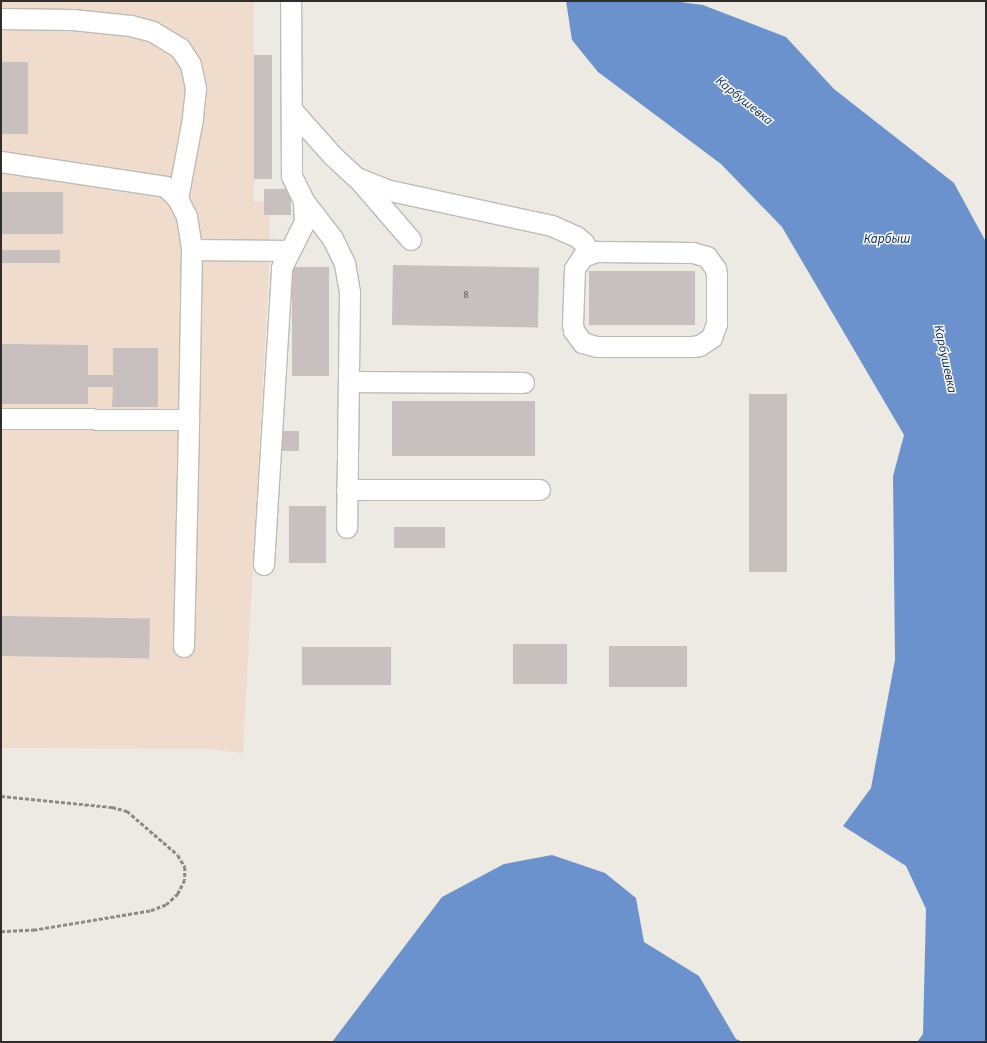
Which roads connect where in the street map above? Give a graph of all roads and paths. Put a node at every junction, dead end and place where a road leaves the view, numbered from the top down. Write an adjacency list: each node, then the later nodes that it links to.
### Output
1 (291, 1): 3 (lane)
2 (1, 18): 6 (lane)
3 (292, 110): 5 (lane); 7 (lane)
4 (1, 162): 6 (lane)
5 (357, 178): 8 (lane); 11 (lane)
6 (178, 199): 9 (lane)
7 (304, 201): 10 (lane); 12 (lane)
8 (411, 240)
9 (192, 250): 10 (lane); 15 (lane)
10 (289, 251): 19 (lane)
11 (590, 253): 11 (lane)
12 (349, 382): 13 (lane); 16 (lane)
13 (524, 382)
14 (1, 419): 15 (lane)
15 (189, 420): 20 (lane)
16 (348, 490): 17 (lane); 18 (lane)
17 (540, 490)
18 (346, 528)
19 (264, 565)
20 (184, 647)
21 (1, 796): 22 (path)
22 (1, 932)

